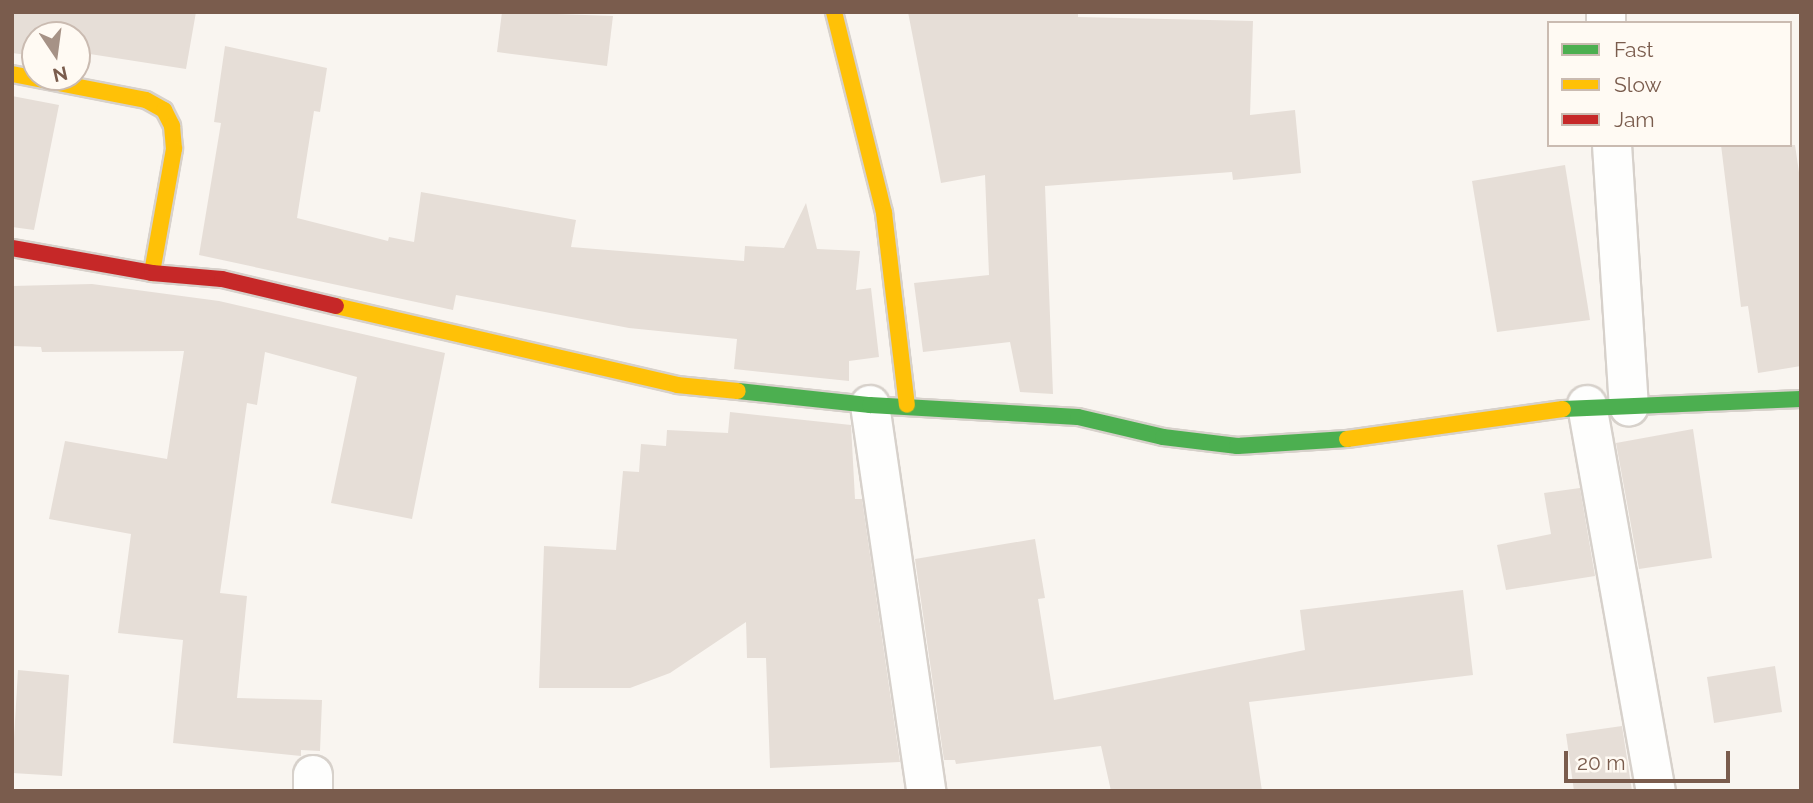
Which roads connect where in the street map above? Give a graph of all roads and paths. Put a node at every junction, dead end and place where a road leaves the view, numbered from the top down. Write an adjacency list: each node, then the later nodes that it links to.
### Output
1 (834, 12): 7 (street)
2 (12, 74): 5 (street)
3 (1612, 147): 9 (street)
4 (12, 248): 5 (street)
5 (152, 273): 7 (street)
6 (1801, 399): 9 (street)
7 (889, 405): 8 (street); 10 (street)
8 (1587, 405): 9 (street); 11 (street)
9 (1629, 407)
10 (926, 791)
11 (1656, 791)

